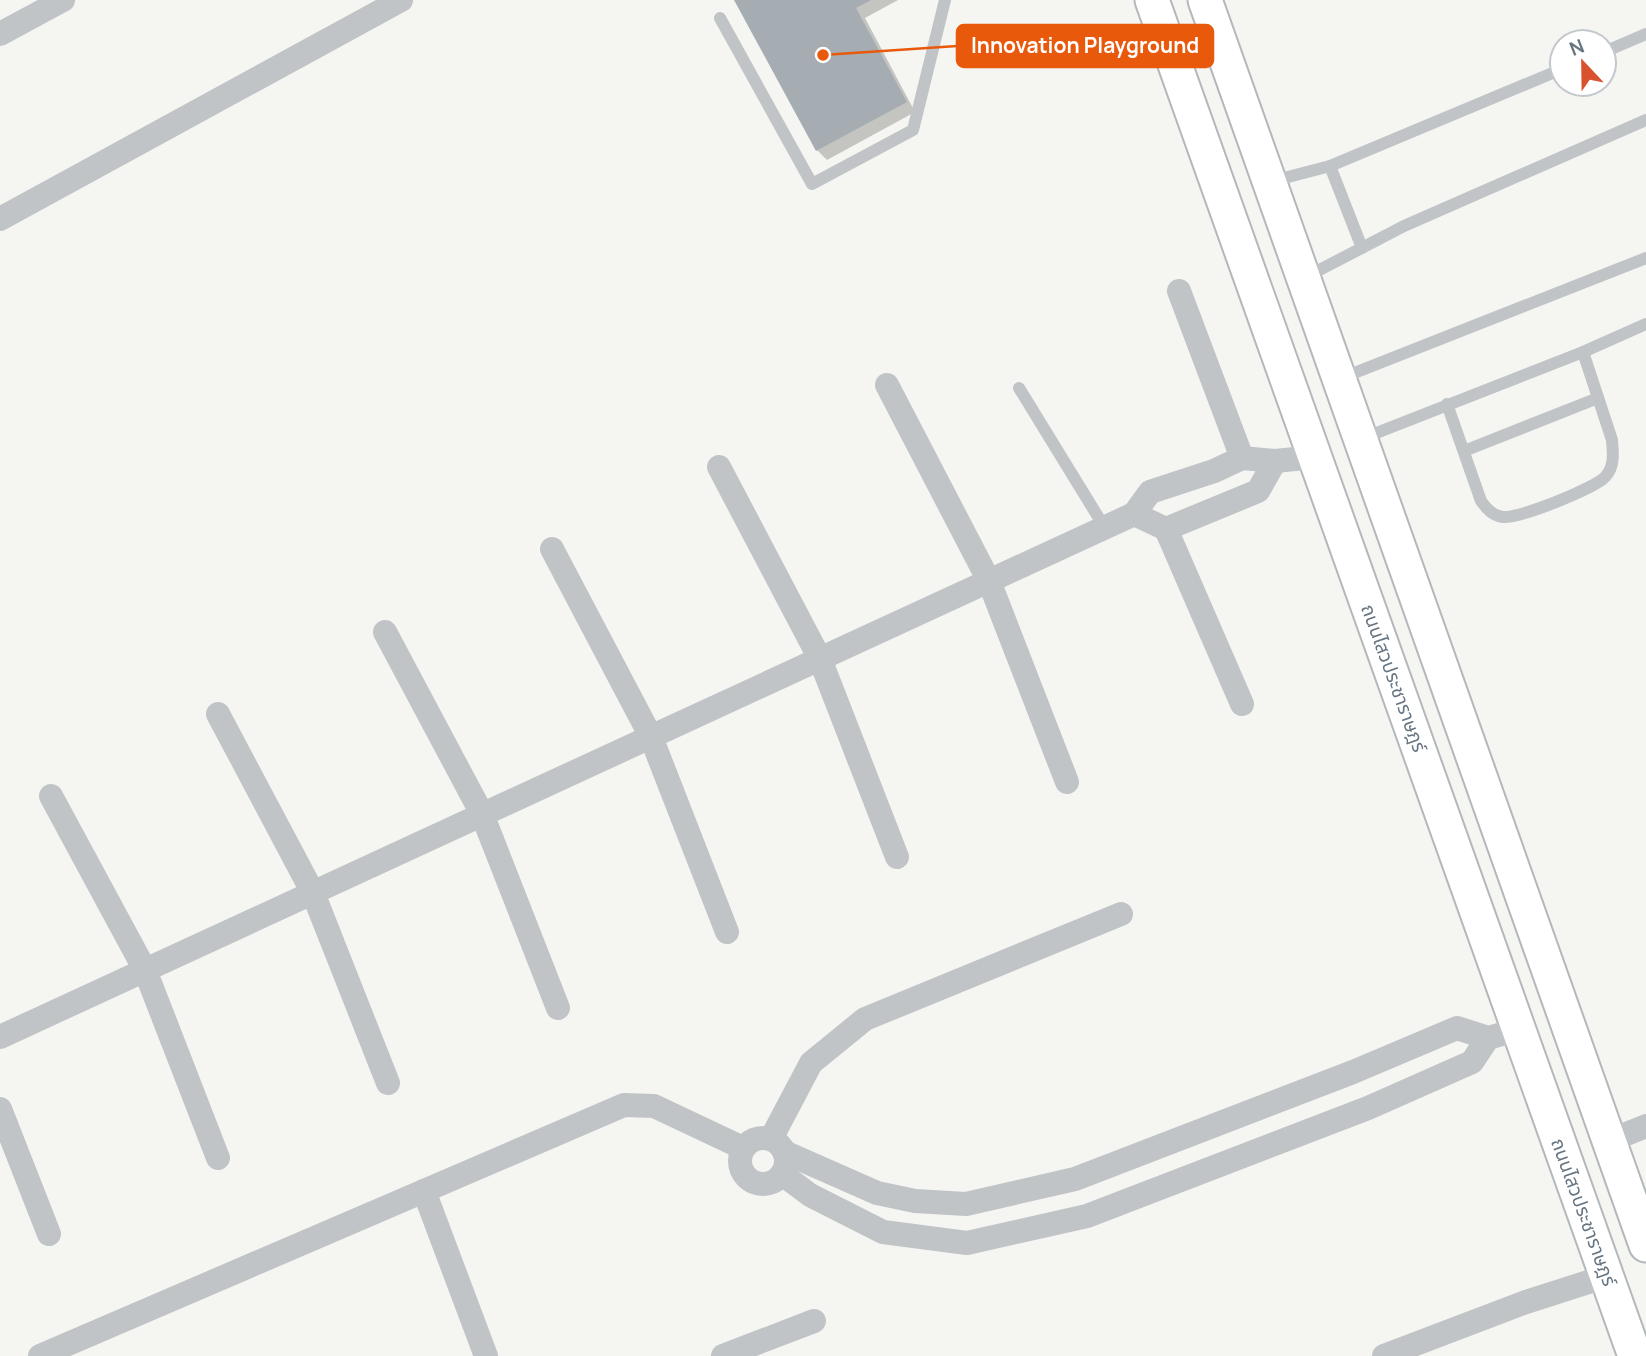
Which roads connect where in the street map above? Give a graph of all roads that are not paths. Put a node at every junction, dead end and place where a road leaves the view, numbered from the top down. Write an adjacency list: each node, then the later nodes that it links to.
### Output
1 (63, 0): 7 (street)
2 (401, 0): 14 (street)
3 (945, 0): 6 (lane)
4 (1152, 0): 28 (main road, ถนนไสวประชาราษฎร์)
5 (1205, 0): 13 (main road)
6 (720, 18)
7 (0, 34)
8 (1646, 34): 9 (lane)
9 (1618, 46)
10 (1548, 75): 12 (lane)
11 (1646, 120): 15 (lane)
12 (1330, 166): 13 (lane); 15 (lane)
13 (1269, 182): 17 (main road)
14 (0, 219)
15 (1362, 248): 17 (lane)
16 (1646, 258): 21 (lane)
17 (1303, 278): 21 (main road)
18 (1179, 291): 29 (street)
19 (1646, 324): 20 (lane)
20 (1583, 352): 24 (lane); 25 (lane)
21 (1339, 379): 26 (main road)
22 (887, 385): 36 (street)
23 (1019, 388): 33 (lane)
24 (1598, 398): 27 (lane); 27 (lane)
25 (1447, 404): 26 (lane); 27 (lane)
26 (1360, 439): 42 (main road)
27 (1464, 451)
28 (1315, 457): 30 (street); 44 (main road, ถนนไสวประชาราษฎร์)
29 (1242, 458): 30 (street); 32 (street)
30 (1275, 461): 34 (street)
31 (719, 467): 38 (street)
32 (1134, 514): 33 (street); 34 (street)
33 (1105, 528): 36 (street)
34 (1166, 529): 39 (street)
35 (552, 549): 41 (street)
36 (989, 581): 38 (street); 43 (street)
37 (385, 632): 46 (street)
38 (820, 659): 41 (street); 47 (street)
39 (1242, 704)
40 (218, 714): 48 (street)
41 (651, 737): 46 (street); 50 (street)
42 (1479, 776): 44 (main road); 60 (main road)
43 (1067, 782)
44 (1435, 793): 53 (main road, ถนนไสวประชาราษฎร์)
45 (51, 796): 51 (street)
46 (482, 814): 48 (street); 52 (street)
47 (898, 857)
48 (313, 892): 51 (street); 56 (street)
49 (1121, 914): 62 (street)
50 (727, 932)
51 (145, 970): 54 (street); 64 (street)
52 (558, 1008)
53 (1504, 1034): 55 (street); 57 (street); 69 (main road, ถนนไสวประชาราษฎร์)
54 (0, 1037)
55 (1353, 1072): 57 (street); 63 (street)
56 (388, 1083)
57 (1368, 1108): 66 (street)
58 (0, 1109): 67 (street)
59 (1646, 1126): 60 (street)
60 (1609, 1141): 68 (main road)
61 (743, 1148): 62 (street); 62 (street); 65 (street)
62 (779, 1155): 63 (street); 66 (street)
63 (1135, 1156): 66 (street)
64 (218, 1158)
65 (424, 1191): 72 (street); 73 (street)
66 (1149, 1192)
67 (48, 1234)
68 (1646, 1245)
69 (1607, 1276): 71 (street); 75 (main road, ถนนไสวประชาราษฎร์)
70 (814, 1321): 74 (street)
71 (1390, 1355)
72 (40, 1356)
73 (486, 1356)
74 (723, 1356)
75 (1635, 1356)

